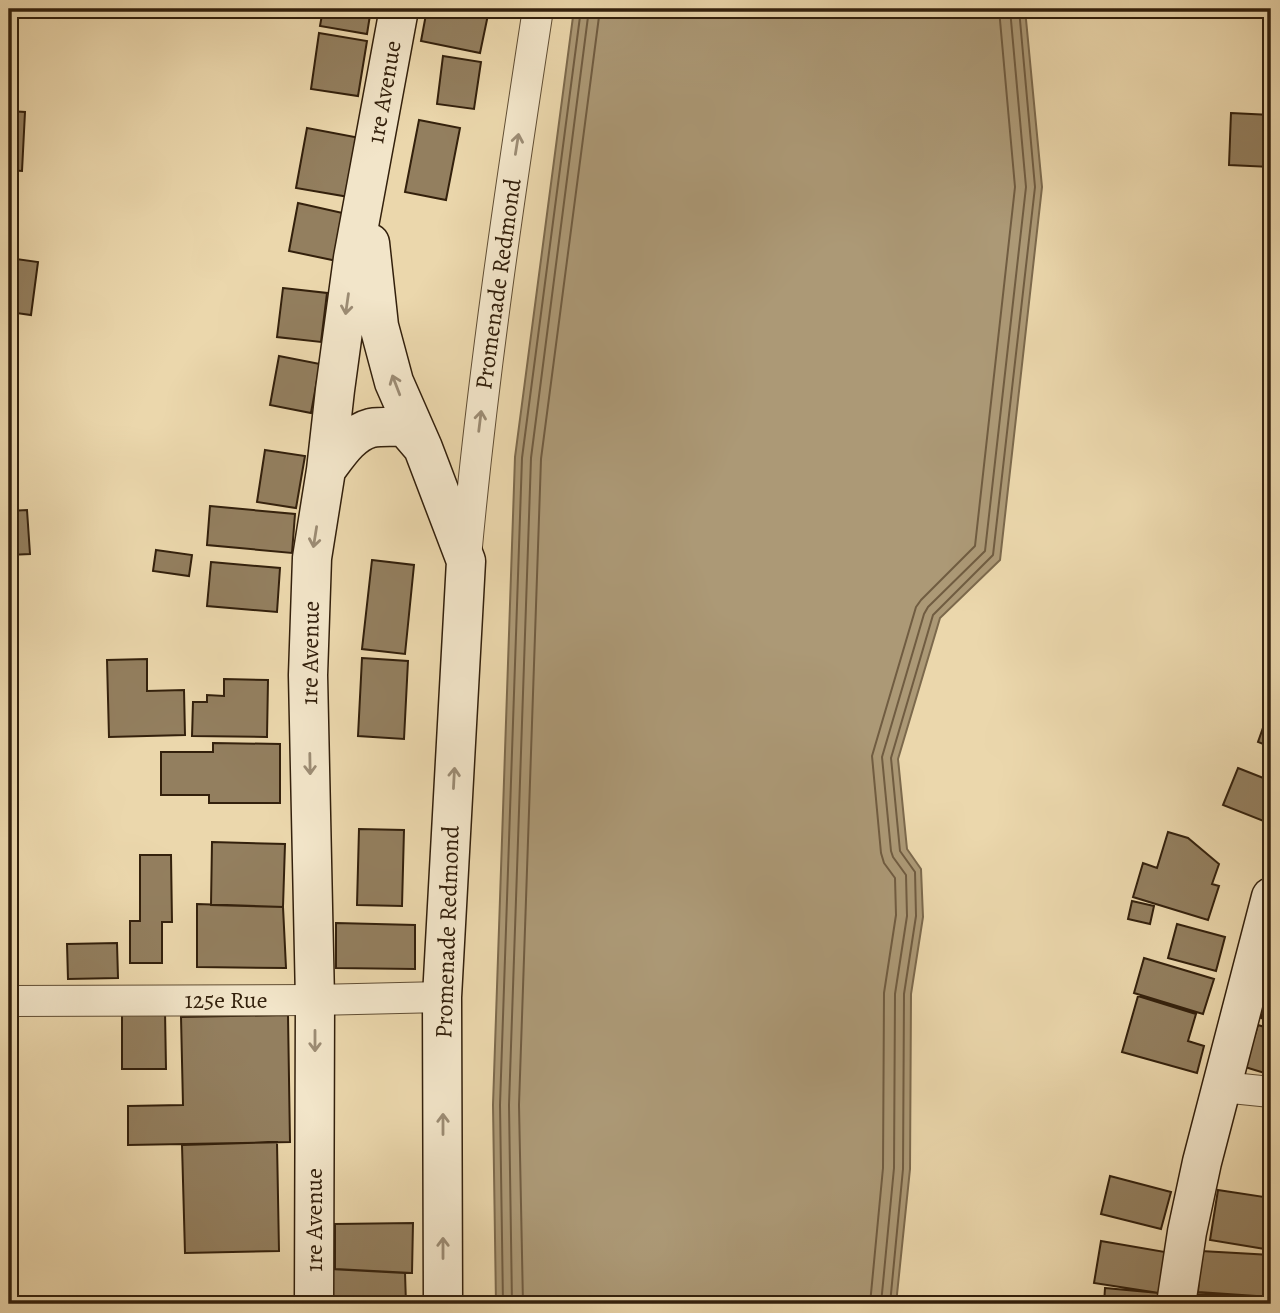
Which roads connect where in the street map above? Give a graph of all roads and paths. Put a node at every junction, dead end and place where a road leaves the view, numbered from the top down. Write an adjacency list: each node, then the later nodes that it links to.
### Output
1 (399, 9): 3 (street, 1re Avenue)
2 (538, 9): 6 (street, Promenade Redmond, one-way to 2)
3 (366, 189): 4 (street, Promenade Redmond, one-way to 3); 5 (street, 1re Avenue, one-way to 5)
4 (423, 448): 5 (street, Promenade Redmond); 6 (street, Promenade Redmond)
5 (326, 470): 9 (street, 1re Avenue, one-way to 9)
6 (466, 561): 8 (street, Promenade Redmond, one-way to 6)
7 (1271, 897): 11 (street)
8 (442, 997): 9 (street, 125e Rue); 14 (street, Promenade Redmond, one-way to 8)
9 (315, 1000): 10 (street, 125e Rue); 13 (street, 1re Avenue, one-way to 13)
10 (9, 1001)
11 (1222, 1087): 12 (street); 15 (street)
12 (1271, 1092)
13 (314, 1304)
14 (443, 1304)
15 (1176, 1304)

